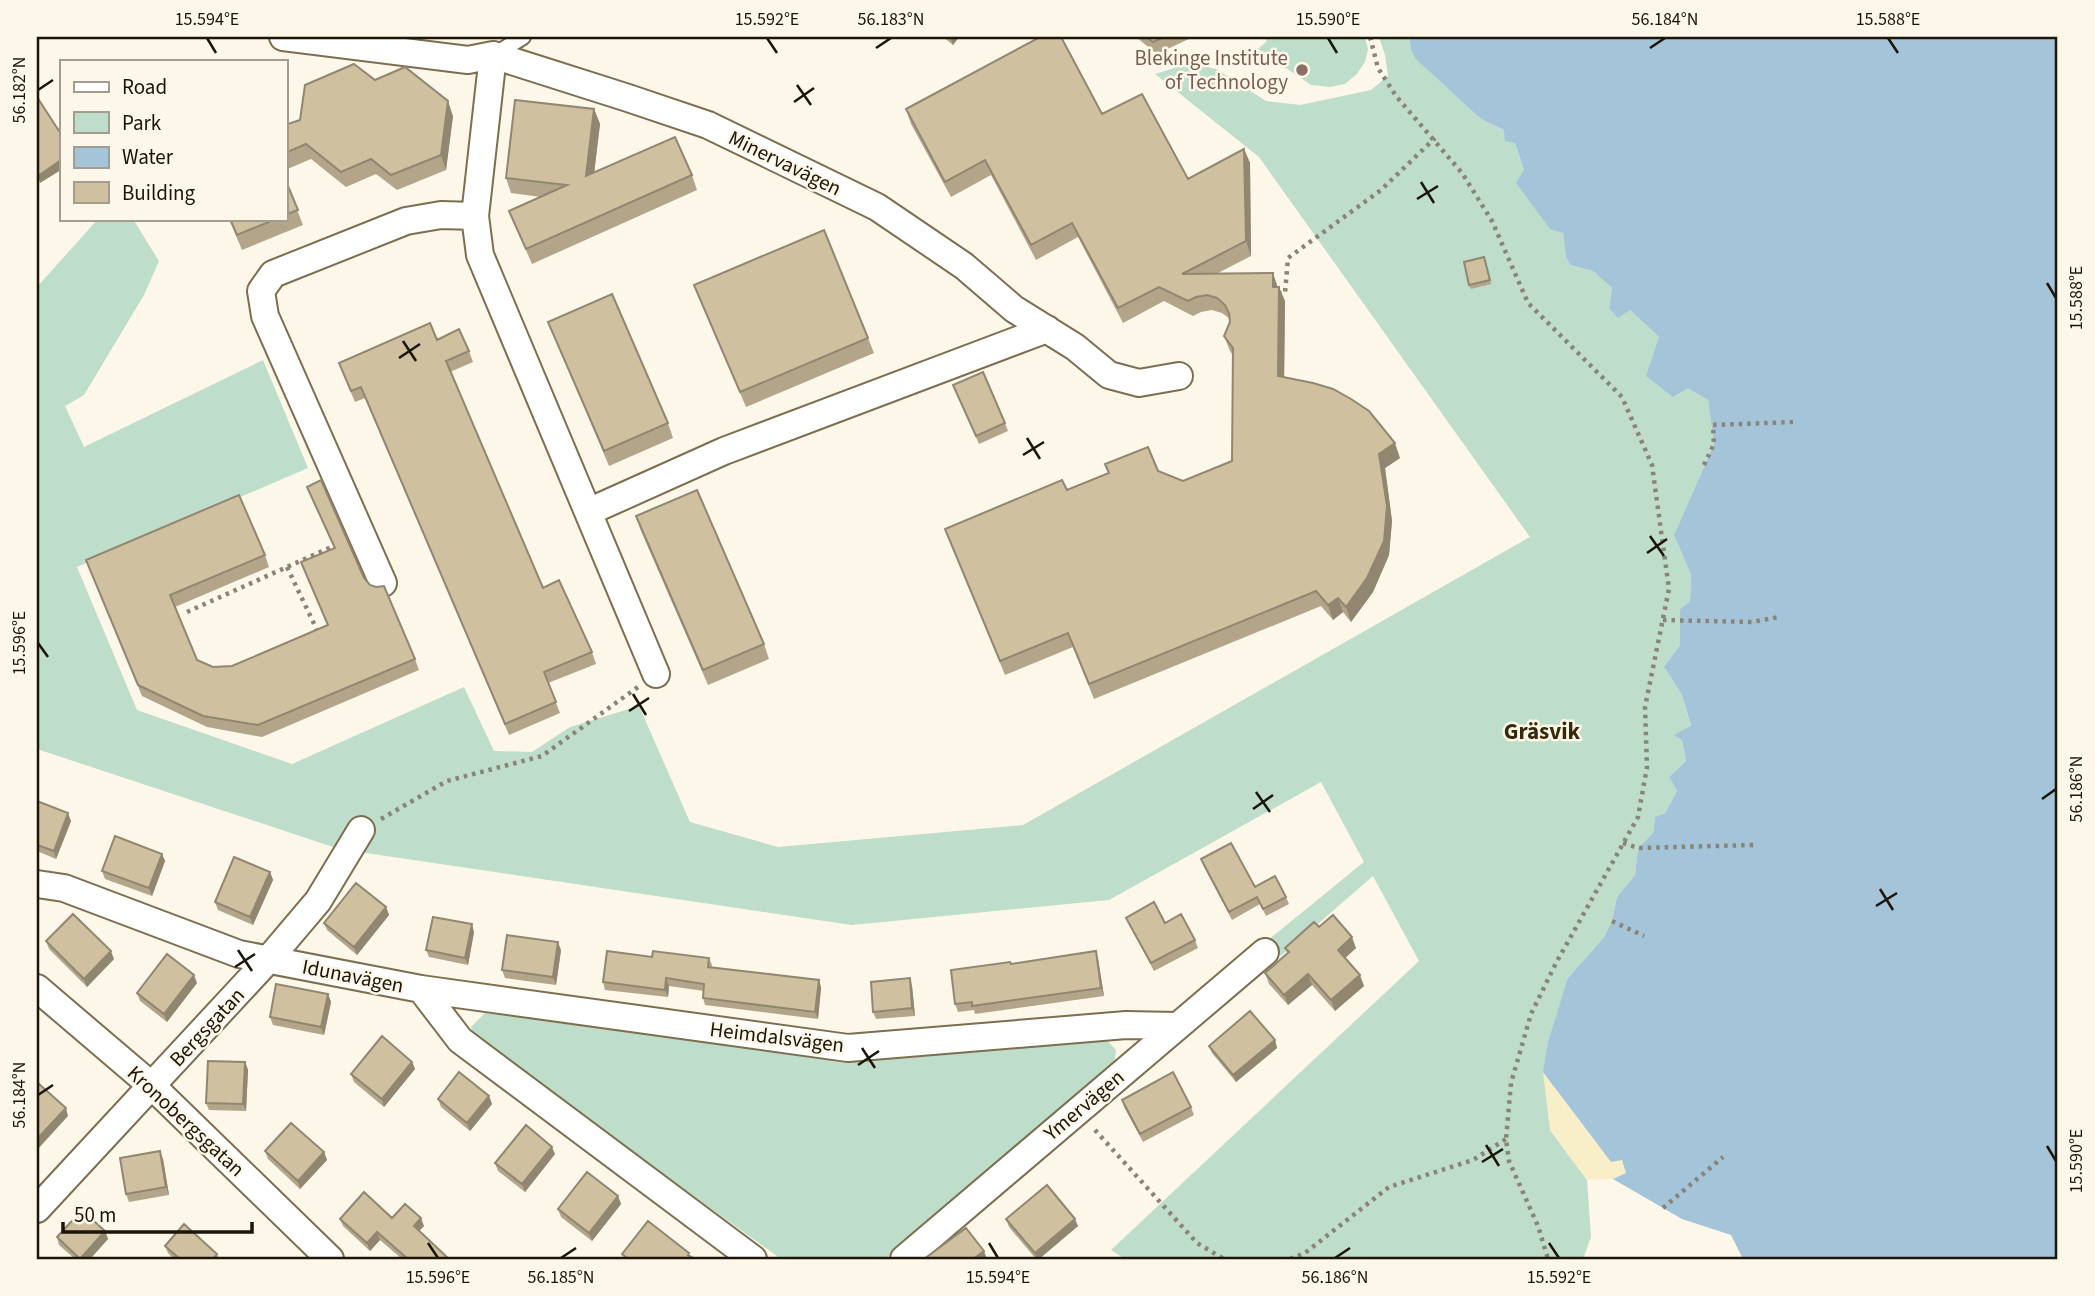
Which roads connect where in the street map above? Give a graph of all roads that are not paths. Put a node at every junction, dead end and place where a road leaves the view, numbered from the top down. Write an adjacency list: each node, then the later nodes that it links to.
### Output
1 (283, 37): 3 (street, Minervavägen)
2 (523, 37): 3 (lane)
3 (494, 55): 4 (street); 5 (street, Minervavägen)
4 (475, 216): 7 (street); 8 (street)
5 (1046, 329): 6 (street, Minervavägen); 7 (street)
6 (1179, 376)
7 (588, 512): 9 (street)
8 (383, 583)
9 (656, 674)
10 (361, 830): 13 (street, Bergsgatan)
11 (37, 884): 13 (street, Idunavägen)
12 (1265, 952): 16 (street, Ymervägen)
13 (268, 960): 15 (street, Idunavägen); 17 (street, Bergsgatan)
14 (37, 988): 17 (street, Kronobergsgatan)
15 (421, 989): 16 (street, Heimdalsvägen); 20 (street, Idunavägen)
16 (1177, 1026): 21 (street, Ymervägen)
17 (152, 1086): 18 (street, Bergsgatan); 19 (street, Kronobergsgatan)
18 (37, 1209)
19 (330, 1259)
20 (753, 1259)
21 (904, 1259)

